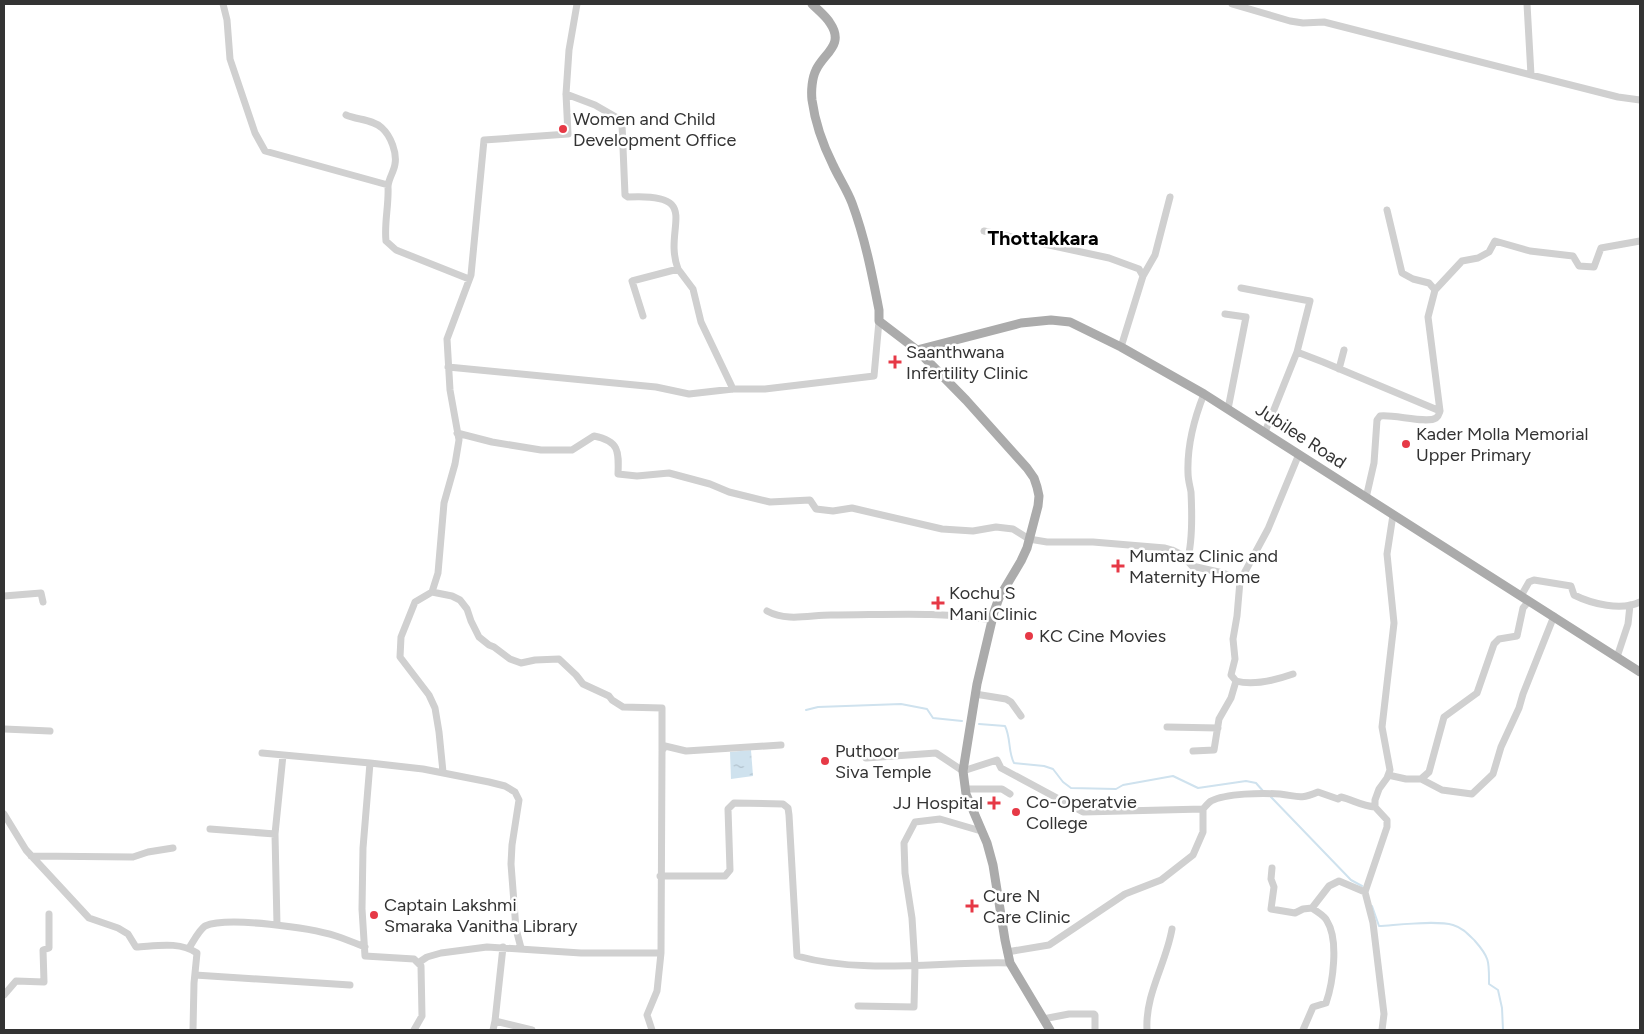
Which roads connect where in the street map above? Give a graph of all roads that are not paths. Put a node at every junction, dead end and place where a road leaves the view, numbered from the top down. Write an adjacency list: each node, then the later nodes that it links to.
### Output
1 (223, 4): 10 (street)
2 (576, 4): 7 (street)
3 (812, 4): 22 (main road)
4 (1232, 4): 6 (street)
5 (1527, 4): 6 (street)
6 (1531, 75): 8 (street)
7 (566, 94): 15 (street); 17 (street)
8 (1640, 100)
9 (346, 115): 10 (street)
10 (388, 185): 17 (street)
11 (1170, 197): 16 (street)
12 (1387, 210): 19 (street)
13 (984, 231): 16 (street)
14 (1640, 241): 19 (street)
15 (678, 269): 21 (street); 29 (street)
16 (1143, 276): 23 (street)
17 (469, 279): 27 (street)
18 (1241, 288): 26 (street)
19 (1435, 290): 32 (street)
20 (1224, 314): 31 (street)
21 (643, 316)
22 (879, 321): 24 (main road); 29 (street)
23 (1121, 347): 24 (main road, Jubilee Road); 30 (main road, Jubilee Road)
24 (917, 350): 38 (main road)
25 (1344, 350): 28 (street)
26 (1297, 352): 28 (street); 33 (street)
27 (448, 367): 29 (street); 34 (street)
28 (1339, 369): 32 (street)
29 (733, 389)
30 (1204, 394): 31 (main road, Jubilee Road); 39 (street)
31 (1228, 409): 33 (main road, Jubilee Road)
32 (1440, 411): 36 (street)
33 (1265, 432): 35 (main road, Jubilee Road)
34 (458, 433): 38 (street); 41 (street)
35 (1299, 454): 36 (main road, Jubilee Road); 40 (street)
36 (1366, 498): 37 (main road, Jubilee Road)
37 (1393, 515): 43 (main road, Jubilee Road); 69 (street)
38 (1029, 539): 39 (street); 49 (main road)
39 (1187, 561): 40 (street)
40 (1240, 580): 53 (street)
41 (432, 592): 61 (street); 68 (street)
42 (4, 596): 44 (street)
43 (1525, 598): 46 (street); 48 (main road, Jubilee Road); 70 (street)
44 (43, 602)
45 (1640, 602): 46 (street)
46 (1630, 605): 50 (street)
47 (767, 611): 49 (street)
48 (1554, 616): 50 (main road, Jubilee Road); 70 (street)
49 (992, 620): 54 (main road)
50 (1617, 657): 51 (main road, Jubilee Road)
51 (1640, 672)
52 (1293, 674): 53 (street)
53 (1236, 681): 57 (street)
54 (975, 694): 55 (street); 67 (main road)
55 (1021, 716)
56 (1167, 727): 57 (street)
57 (1218, 728): 62 (street)
58 (4, 729): 59 (street)
59 (50, 731)
60 (781, 745): 61 (street)
61 (662, 751): 82 (street)
62 (1193, 751)
63 (262, 753): 64 (street)
64 (283, 755): 66 (street); 78 (street)
65 (866, 758): 67 (street)
66 (370, 763): 68 (street); 88 (street)
67 (963, 771): 71 (main road); 74 (street)
68 (443, 772): 91 (street)
69 (1388, 775): 70 (street); 73 (street)
70 (1421, 779)
71 (965, 789): 72 (street); 77 (main road)
72 (1010, 794)
73 (1375, 807): 74 (street); 83 (street)
74 (1202, 809): 92 (street)
75 (4, 814): 80 (street)
76 (210, 829): 78 (street)
77 (981, 831): 92 (main road); 96 (street)
78 (275, 834): 86 (street)
79 (173, 848): 80 (street)
80 (32, 856): 90 (street)
81 (1272, 868): 84 (street)
82 (660, 876): 93 (street); 96 (street)
83 (1365, 892): 84 (street); 112 (street)
84 (1312, 908): 111 (street)
85 (49, 914): 99 (street)
86 (277, 925): 88 (street); 90 (street)
87 (1172, 929): 110 (street)
88 (365, 947): 94 (street)
89 (503, 947): 91 (street); 94 (street); 102 (street)
90 (189, 948): 97 (street)
91 (521, 948): 93 (street)
92 (1007, 952): 95 (main road)
93 (661, 953): 107 (street)
94 (418, 963): 104 (street)
95 (1010, 963): 96 (street); 101 (main road)
96 (915, 966): 100 (street)
97 (195, 974): 98 (street); 103 (street)
98 (350, 985)
99 (4, 995)
100 (858, 1006)
101 (1043, 1019): 108 (main road); 109 (street)
102 (495, 1021): 105 (street); 106 (street)
103 (193, 1030)
104 (414, 1030)
105 (493, 1030)
106 (532, 1030)
107 (652, 1030)
108 (1050, 1030)
109 (1095, 1030)
110 (1147, 1030)
111 (1303, 1030)
112 (1382, 1030)

